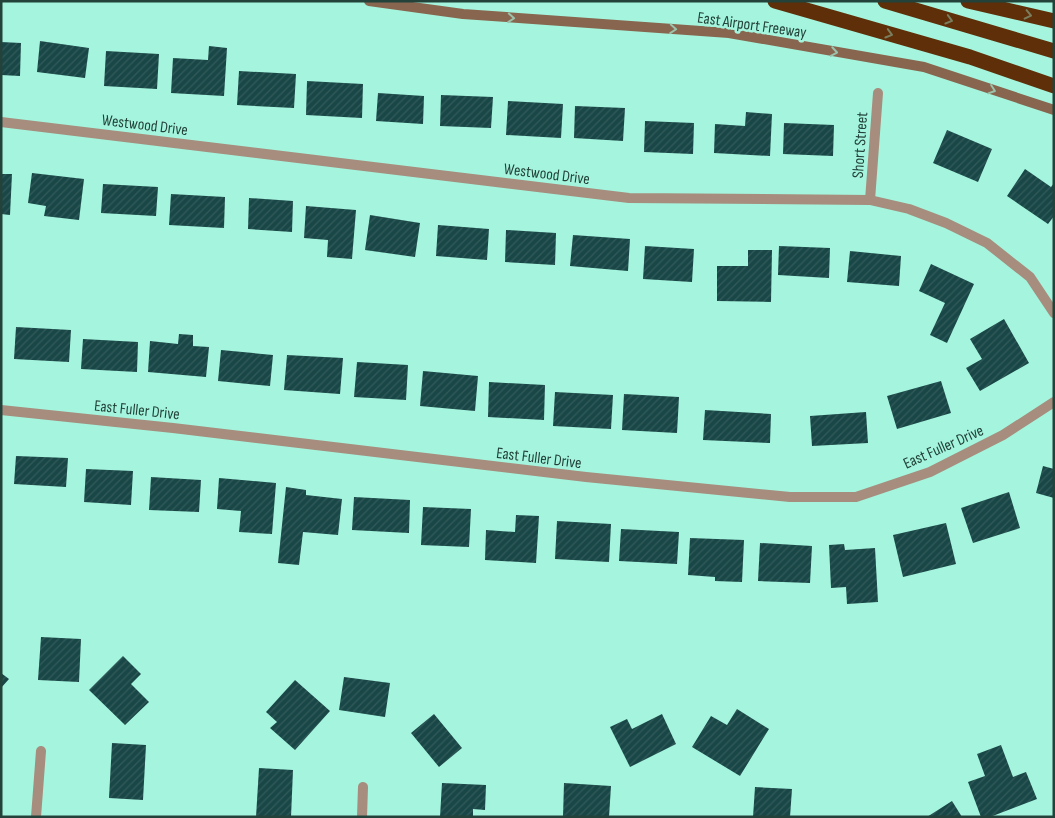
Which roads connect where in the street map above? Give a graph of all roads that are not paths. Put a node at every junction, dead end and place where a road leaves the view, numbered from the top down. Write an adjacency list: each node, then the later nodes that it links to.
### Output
1 (369, 1): 9 (main road, East Airport Freeway, one-way to 9)
2 (775, 1): 7 (highway, one-way to 7)
3 (885, 1): 6 (highway, one-way to 6)
4 (968, 1): 5 (highway, one-way to 5)
5 (1054, 21)
6 (1054, 51)
7 (1054, 86)
8 (878, 93): 11 (street, Short Street)
9 (1054, 110)
10 (1, 122): 11 (street, Westwood Drive)
11 (870, 200): 12 (street, Westwood Drive)
12 (1054, 313)
13 (1054, 402): 14 (street, East Fuller Drive)
14 (1, 410)
15 (41, 751): 17 (street)
16 (364, 787): 18 (street)
17 (36, 817)
18 (362, 817)

